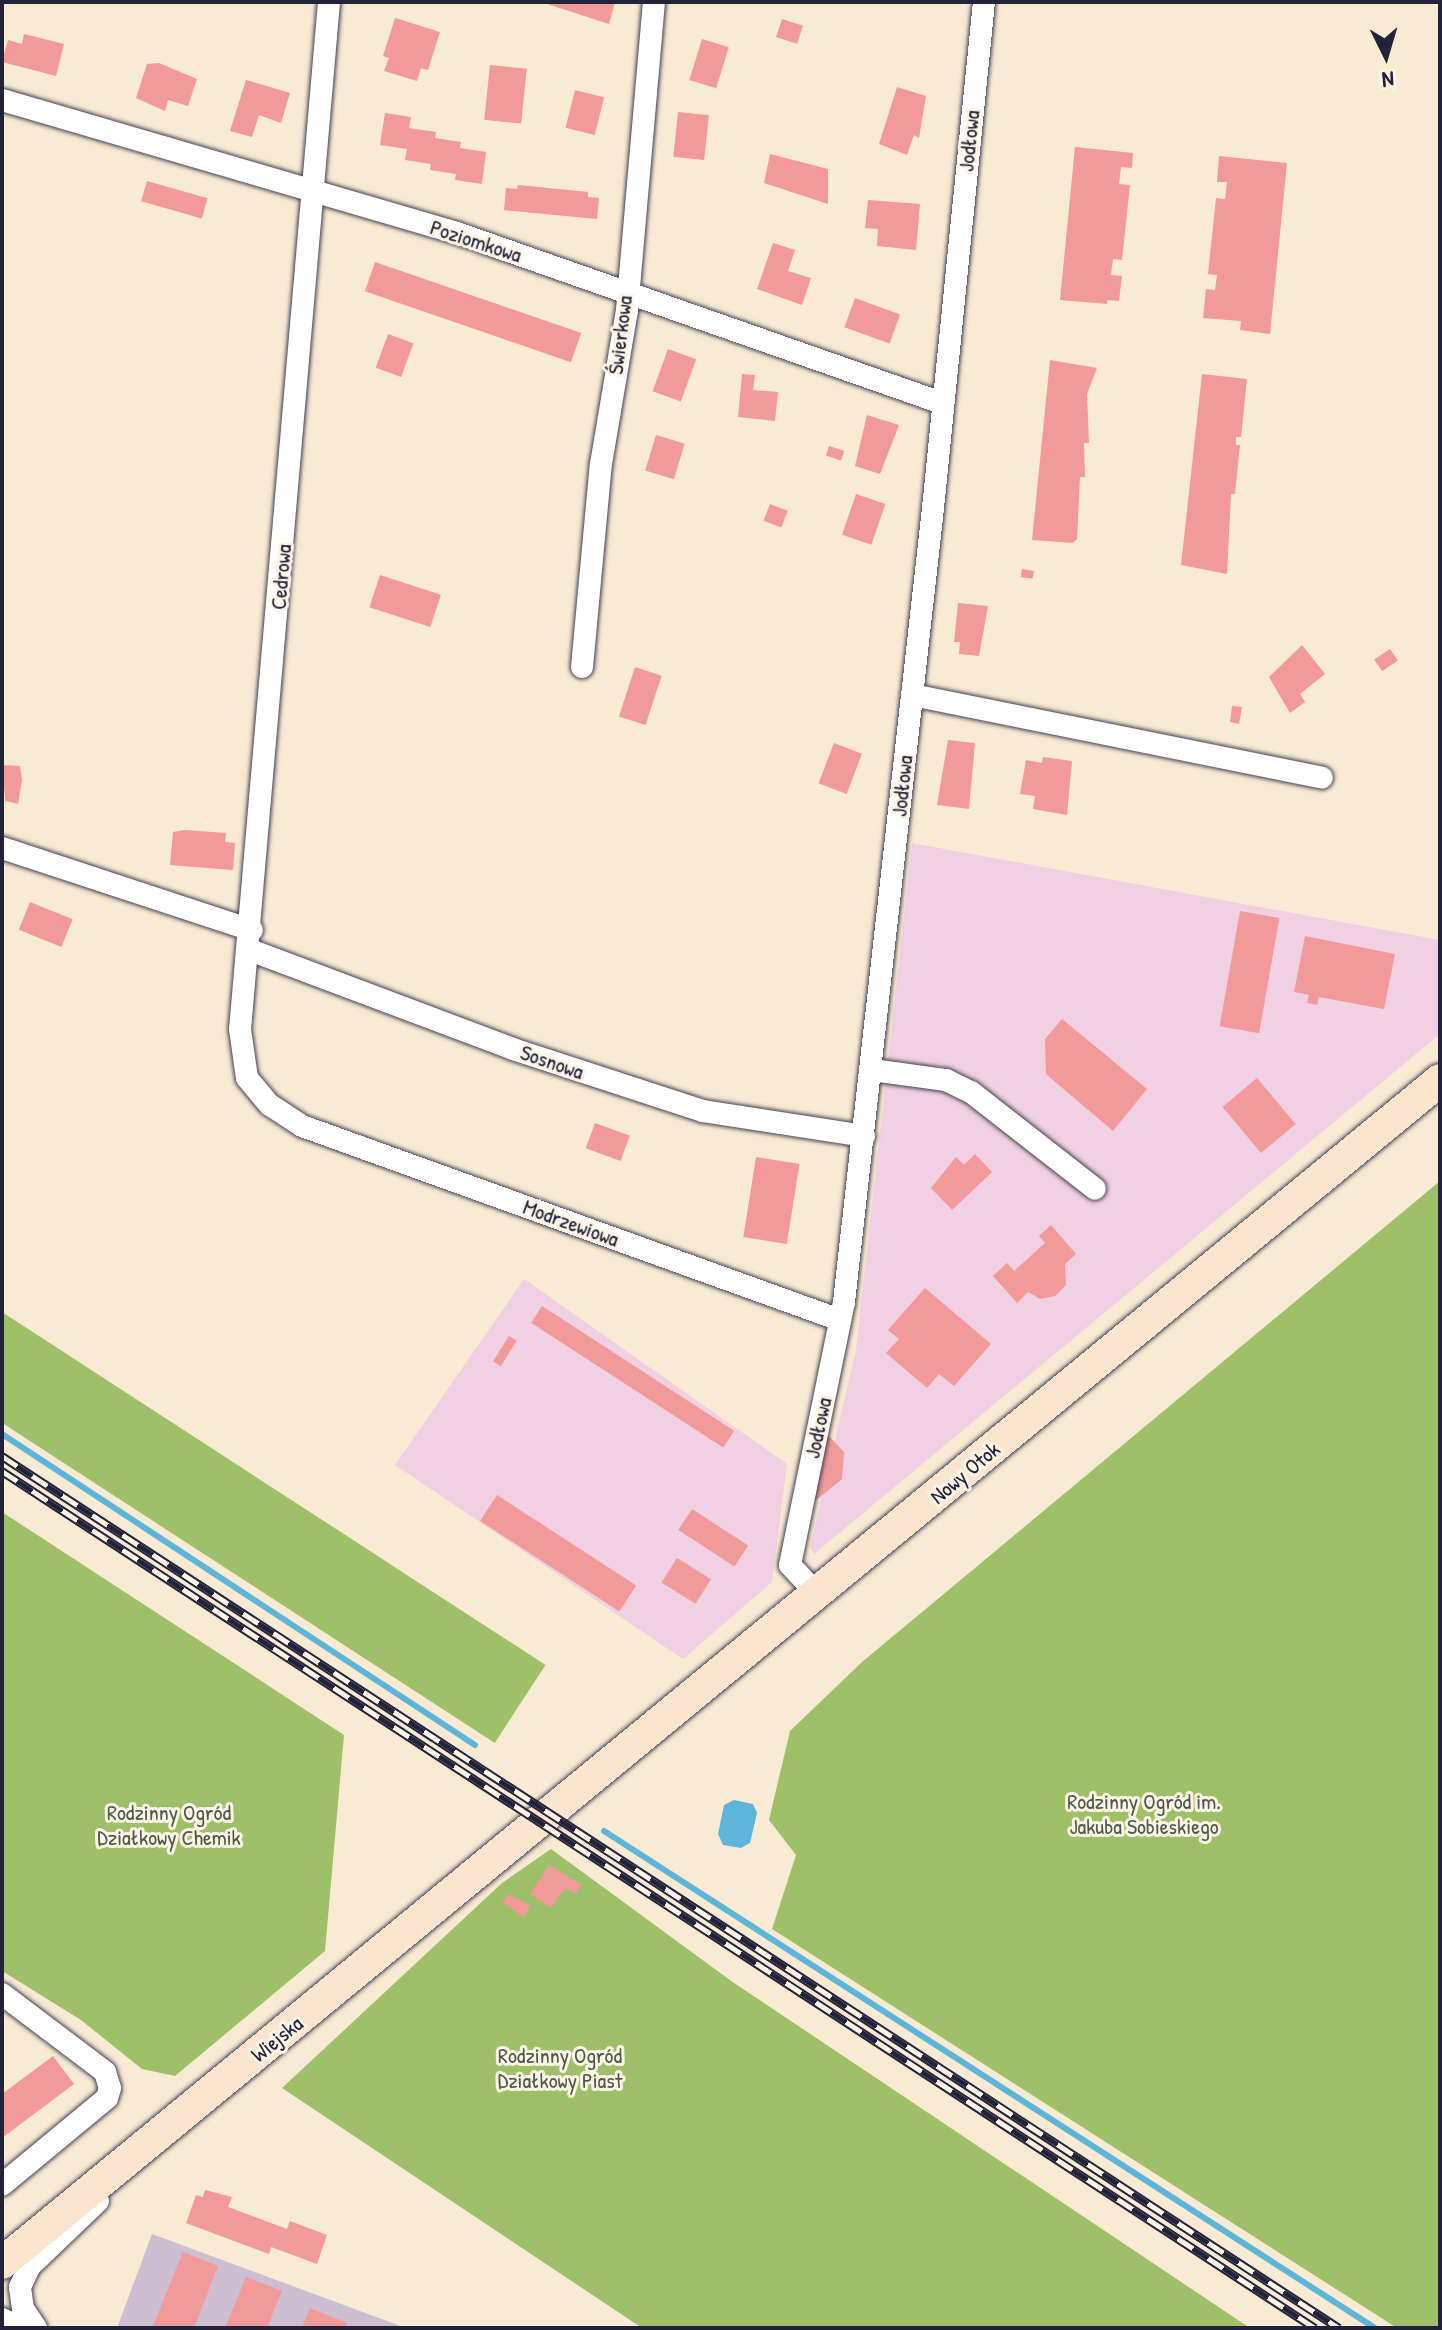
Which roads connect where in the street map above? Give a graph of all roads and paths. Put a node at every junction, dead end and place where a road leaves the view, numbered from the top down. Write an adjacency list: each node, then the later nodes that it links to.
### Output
1 (329, 2): 5 (street, Cedrowa)
2 (654, 2): 6 (street, Świerkowa)
3 (984, 2): 7 (street, Jodłowa)
4 (2, 100): 5 (street, Poziomkowa)
5 (313, 191): 6 (street, Poziomkowa); 12 (street, Cedrowa)
6 (626, 292): 7 (street, Poziomkowa); 8 (street, Świerkowa)
7 (942, 403): 9 (street, Jodłowa)
8 (582, 667)
9 (912, 695): 10 (street); 13 (street, Jodłowa)
10 (1322, 778)
11 (2, 848): 12 (street, Sosnowa)
12 (251, 940): 16 (street, Cedrowa); 18 (street, Sosnowa)
13 (872, 1070): 18 (street, Jodłowa); 19 (street)
14 (1440, 1080): 17 (main road, Nowy Otok)
15 (1440, 1092): 17 (main road, Nowy Otok)
16 (302, 1126): 20 (street, Modrzewiowa)
17 (1378, 1131): 21 (main road, Nowy Otok)
18 (864, 1136): 20 (street, Jodłowa)
19 (1095, 1189)
20 (840, 1320): 21 (street, Jodłowa)
21 (818, 1595): 22 (main road, Nowy Otok)
22 (551, 1814): 24 (main road, Wiejska)
23 (2, 1994): 25 (street)
24 (141, 2151): 26 (main road, Wiejska); 29 (street)
25 (2, 2185)
26 (2, 2263)
27 (2, 2319): 28 (street)
28 (21, 2328)
29 (36, 2328)

